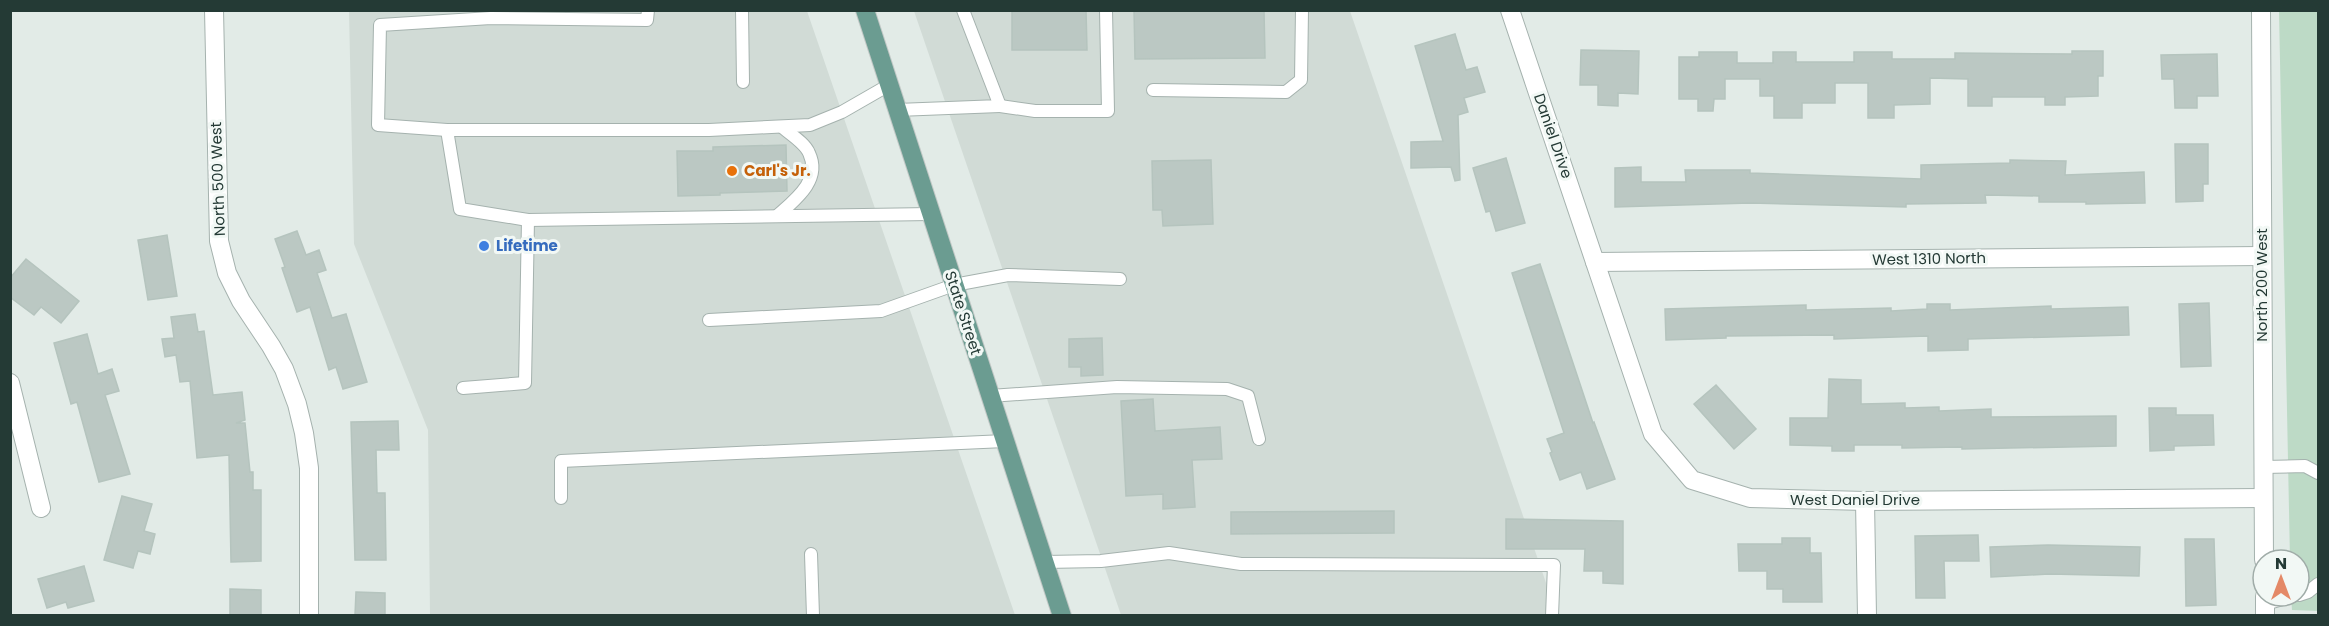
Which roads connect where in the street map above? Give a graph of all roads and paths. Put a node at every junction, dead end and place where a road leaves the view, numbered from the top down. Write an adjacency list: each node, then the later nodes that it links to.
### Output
1 (213, 10): 40 (street, North 500 West)
2 (648, 10): 10 (lane)
3 (742, 10): 11 (lane)
4 (865, 10): 12 (main road, State Street)
5 (963, 10): 14 (lane)
6 (1106, 10): 14 (lane)
7 (1302, 10): 13 (lane)
8 (1510, 10): 22 (street, Daniel Drive)
9 (2261, 10): 21 (street, North 200 West)
10 (447, 16): 17 (lane)
11 (743, 82)
12 (889, 85): 15 (main road, State Street); 16 (lane)
13 (1153, 90)
14 (1000, 106): 15 (lane)
15 (897, 110): 18 (main road, State Street)
16 (782, 126): 17 (lane); 19 (lane)
17 (447, 130): 20 (lane)
18 (931, 214): 19 (lane); 24 (main road, State Street)
19 (777, 216): 20 (lane)
20 (528, 220): 27 (lane)
21 (2262, 256): 22 (street, West 1310 North); 31 (street, North 200 West)
22 (1595, 262): 35 (street, West Daniel Drive)
23 (1120, 279): 24 (lane)
24 (954, 285): 25 (lane); 28 (main road, State Street)
25 (709, 320)
26 (10, 383): 36 (street)
27 (463, 388)
28 (990, 396): 29 (lane); 30 (main road, State Street)
29 (1259, 439)
30 (1005, 441): 33 (lane); 39 (main road, State Street)
31 (2263, 467): 32 (lane); 34 (street, North 200 West)
32 (2319, 473)
33 (561, 498)
34 (2263, 498): 35 (street, West Daniel Drive); 37 (street, North 200 West)
35 (1865, 501): 44 (street)
36 (42, 508)
37 (2264, 548)
38 (811, 554): 41 (lane)
39 (1045, 562): 42 (main road, State Street); 43 (lane)
40 (309, 615)
41 (813, 615)
42 (1062, 615)
43 (1552, 615)
44 (1868, 615)

